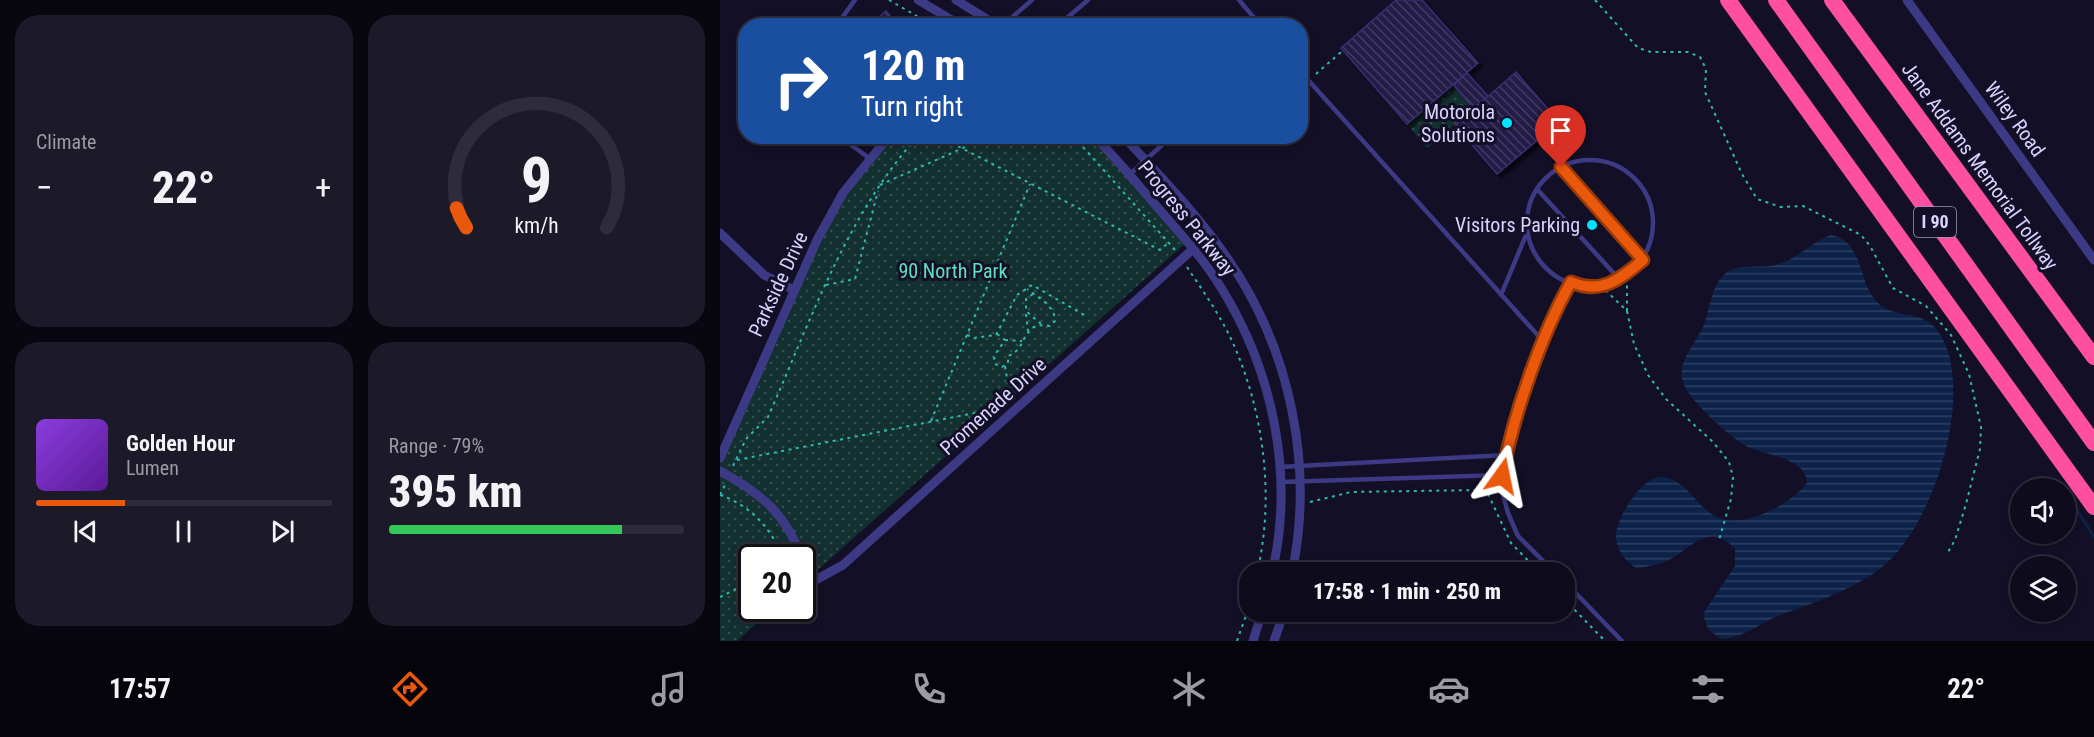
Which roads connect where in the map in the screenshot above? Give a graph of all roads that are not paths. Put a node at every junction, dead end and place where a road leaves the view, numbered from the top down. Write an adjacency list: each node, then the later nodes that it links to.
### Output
1 (855, 0): 12 (lane)
2 (918, 0): 13 (street)
3 (956, 0): 14 (street)
4 (1032, 0): 15 (lane)
5 (1088, 0): 16 (lane)
6 (1239, 0): 17 (lane)
7 (1728, 0): 50 (highway)
8 (1766, 0): 29 (highway)
9 (1776, 0): 29 (highway, I 90)
10 (1832, 0): 40 (highway, Jane Addams Memorial Tollway / I 90)
11 (1907, 0): 34 (street, Wiley Road)
12 (842, 18)
13 (948, 18)
14 (986, 18)
15 (1010, 18)
16 (1068, 18)
17 (1254, 18)
18 (1308, 80): 38 (lane)
19 (850, 144): 24 (lane)
20 (882, 144): 24 (street, Parkside Drive)
21 (1101, 144): 27 (street, Progress Parkway)
22 (1130, 144): 25 (street, Progress Parkway)
23 (1163, 144): 25 (lane)
24 (869, 158): 37 (street, Parkside Drive)
25 (1145, 160): 27 (lane); 44 (street, Progress Parkway)
26 (1561, 167): 28 (lane); 33 (lane); 33 (lane)
27 (1129, 175): 32 (street, Progress Parkway)
28 (1537, 189): 31 (lane); 35 (lane)
29 (1922, 204): 41 (highway, I 90)
30 (720, 233): 37 (street)
31 (1527, 235): 36 (lane); 38 (lane)
32 (1193, 249): 45 (street, Progress Parkway); 55 (street, Promenade Drive)
33 (1643, 260): 35 (lane)
34 (2094, 260)
35 (1619, 279): 36 (lane)
36 (1571, 282): 39 (lane)
37 (794, 290): 43 (street, Parkside Drive)
38 (1501, 295): 39 (lane)
39 (1543, 341): 42 (lane)
40 (2094, 357)
41 (2094, 443)
42 (1506, 455): 44 (lane); 47 (lane)
43 (720, 458)
44 (1299, 465): 45 (lane); 48 (street, Progress Parkway)
45 (1280, 467): 49 (street, Progress Parkway)
46 (724, 474): 51 (street)
47 (1502, 476): 48 (lane); 54 (lane)
48 (1300, 481): 49 (lane); 53 (street, Progress Parkway)
49 (1281, 482): 52 (street, Progress Parkway)
50 (2094, 507)
51 (796, 544)
52 (1275, 562)
53 (1294, 562)
54 (1544, 562)
55 (816, 580)
56 (1575, 592): 61 (lane)
57 (1259, 622): 59 (street)
58 (1281, 622): 60 (street)
59 (1253, 641)
60 (1274, 641)
61 (1622, 641)

